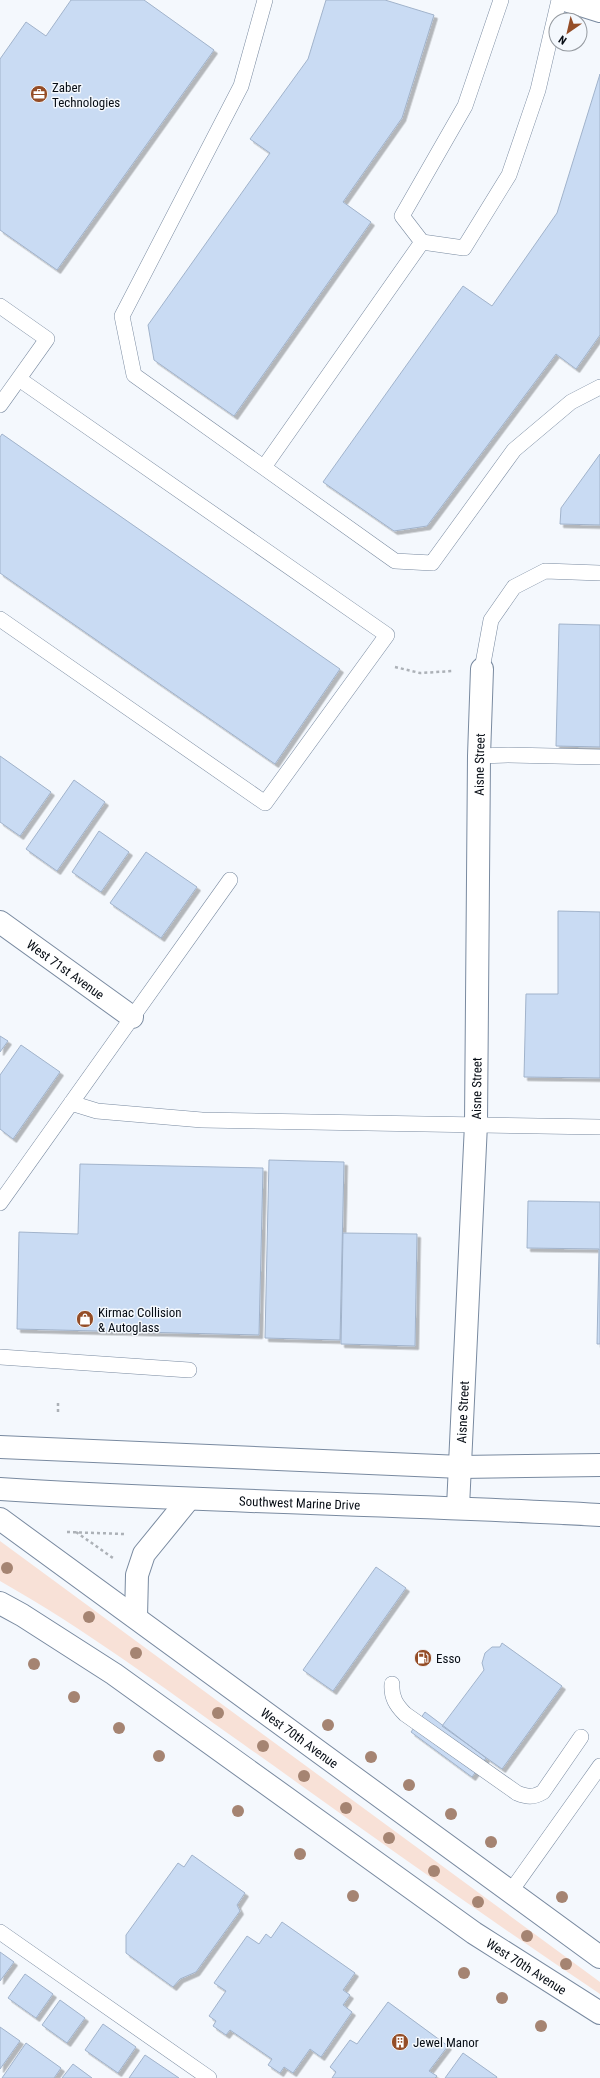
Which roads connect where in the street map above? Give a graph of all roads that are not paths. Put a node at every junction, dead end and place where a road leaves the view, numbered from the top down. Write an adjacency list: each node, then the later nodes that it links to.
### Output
1 (265, 0): 11 (lane)
2 (501, 0): 6 (lane)
3 (559, 0): 6 (lane)
4 (565, 0): 5 (main road)
5 (600, 10)
6 (422, 242): 11 (lane)
7 (0, 306): 8 (lane)
8 (18, 379): 10 (lane); 13 (lane)
9 (600, 387): 11 (lane)
10 (0, 405)
11 (264, 467)
12 (600, 573): 14 (lane)
13 (0, 619)
14 (482, 669): 15 (main road, Aisne Street)
15 (479, 756): 16 (lane); 21 (main road, Aisne Street)
16 (600, 757)
17 (230, 880): 19 (lane)
18 (0, 922): 19 (main road, West 71st Avenue)
19 (132, 1017): 20 (lane)
20 (71, 1103): 21 (lane); 23 (lane)
21 (476, 1124): 22 (lane); 28 (main road, Aisne Street)
22 (600, 1127)
23 (0, 1203)
24 (0, 1357): 25 (lane)
25 (189, 1370)
26 (0, 1447): 28 (main road)
27 (600, 1465): 28 (main road)
28 (461, 1467): 31 (main road, Aisne Street)
29 (0, 1489): 30 (main road, Southwest Marine Drive)
30 (188, 1500): 31 (main road, Southwest Marine Drive); 35 (main road)
31 (458, 1507): 32 (main road, Southwest Marine Drive)
32 (600, 1515)
33 (0, 1519): 35 (main road, West 70th Avenue)
34 (0, 1603): 42 (main road, West 70th Avenue)
35 (136, 1617): 39 (main road, West 70th Avenue)
36 (392, 1684): 37 (lane)
37 (581, 1738)
38 (600, 1766): 39 (lane)
39 (511, 1891): 41 (main road, West 70th Avenue)
40 (0, 1932): 43 (lane)
41 (600, 1957)
42 (600, 2013)
43 (209, 2078)

